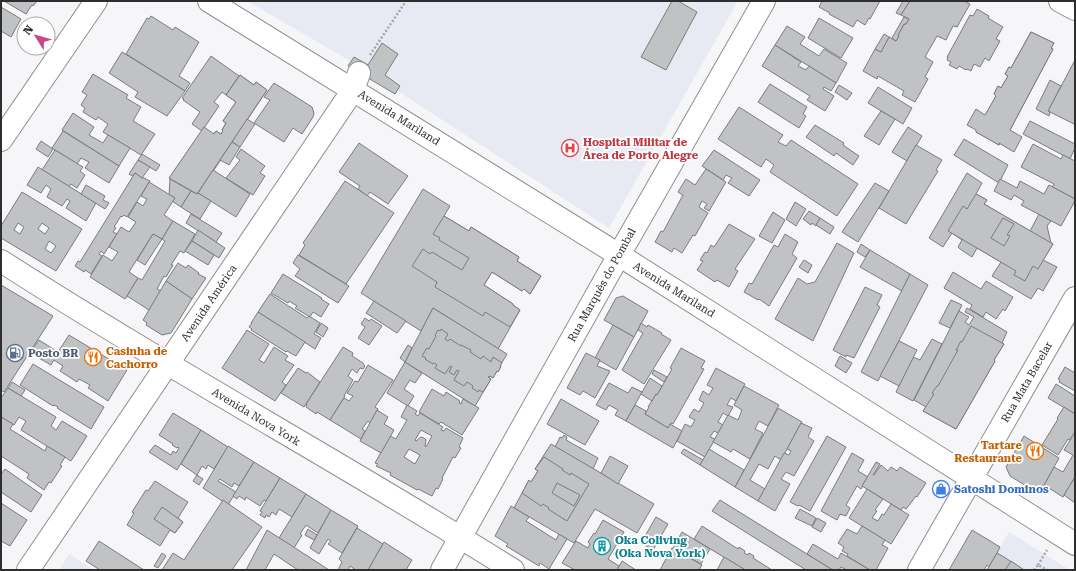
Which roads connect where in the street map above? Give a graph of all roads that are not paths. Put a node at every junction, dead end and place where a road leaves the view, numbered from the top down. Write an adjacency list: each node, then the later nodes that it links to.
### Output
1 (96, 1): 7 (street)
2 (209, 1): 6 (street, Avenida Mariland)
3 (764, 1): 8 (street, Rua Marquês do Pombal)
4 (1060, 1): 5 (street)
5 (1075, 8)
6 (361, 73): 8 (street, Avenida Mariland); 11 (street, Avenida América)
7 (1, 140)
8 (619, 255): 12 (street, Avenida Mariland); 13 (street, Rua Marquês do Pombal)
9 (2, 263): 11 (street, Avenida Nova York)
10 (1075, 298): 12 (street, Rua Mata Bacelar)
11 (168, 364): 13 (street, Avenida Nova York); 15 (street, Avenida América)
12 (972, 478): 14 (street, Avenida Mariland); 18 (street, Rua Mata Bacelar)
13 (461, 537): 16 (street, Rua Marquês do Pombal); 17 (street, Avenida Nova York)
14 (1075, 544)
15 (28, 570)
16 (442, 570)
17 (513, 570)
18 (919, 570)

